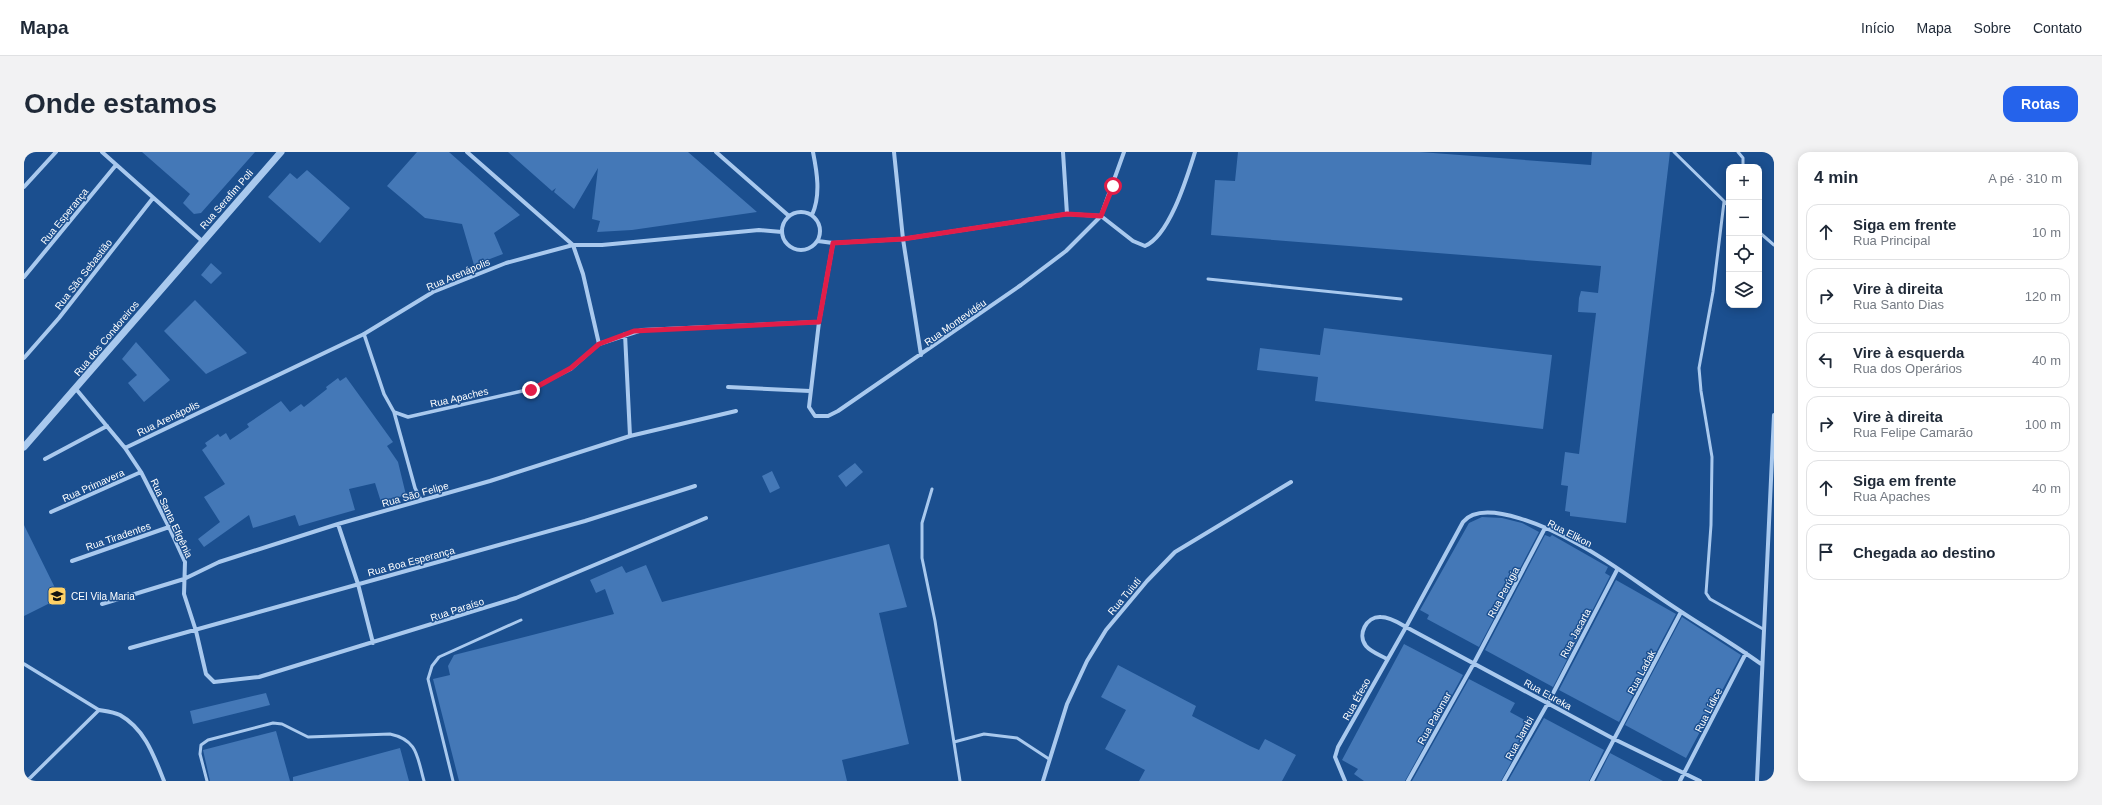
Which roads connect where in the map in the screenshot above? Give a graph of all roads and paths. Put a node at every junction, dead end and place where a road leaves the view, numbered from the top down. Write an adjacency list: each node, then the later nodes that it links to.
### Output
1 (56, 152): 15 (street)
2 (102, 152): 14 (street)
3 (281, 152): 25 (street, Rua Serafim Poli)
4 (467, 152): 28 (street)
5 (716, 152): 20 (street)
6 (813, 152): 19 (street)
7 (894, 152): 24 (street)
8 (1063, 152): 18 (street)
9 (1124, 152): 21 (street)
10 (1195, 152): 21 (street)
11 (1674, 152): 17 (lane)
12 (1738, 152): 13 (lane)
13 (1743, 164)
14 (116, 165): 16 (street); 30 (street, Rua Esperança)
15 (24, 187)
16 (153, 198): 25 (street); 38 (street, Rua São Sebastião)
17 (1724, 202): 68 (lane)
18 (1067, 214): 21 (street); 24 (street)
19 (812, 215): 20 (street); 26 (street)
20 (789, 216): 22 (street)
21 (1101, 216): 37 (street, Rua Montevidéu)
22 (782, 232): 26 (street); 28 (street, Rua Arenápolis)
23 (1762, 235): 29 (lane)
24 (903, 239): 27 (street); 37 (street)
25 (202, 241): 40 (street, Rua dos Condoreiros)
26 (818, 241): 27 (street)
27 (833, 243): 33 (street)
28 (573, 245): 34 (street, Rua Arenápolis); 36 (street)
29 (1774, 245)
30 (24, 277)
31 (1208, 279): 32 (lane)
32 (1401, 299)
33 (819, 322): 35 (street); 41 (street)
34 (364, 334): 43 (street); 48 (street, Rua Arenápolis)
35 (625, 334): 36 (street); 46 (street)
36 (599, 344): 43 (street, Rua Apaches)
37 (921, 355): 41 (street, Rua Montevidéu)
38 (24, 358)
39 (728, 387): 41 (street)
40 (76, 389): 45 (street, Rua Santa Efigênia); 47 (street, Rua dos Condoreiros)
41 (810, 391)
42 (736, 411): 46 (street, Rua São Felipe)
43 (394, 412): 54 (street)
44 (1774, 415): 68 (street)
45 (107, 426): 48 (street, Rua Santa Efigênia); 49 (street)
46 (630, 436): 54 (street, Rua São Felipe)
47 (24, 447)
48 (125, 448): 50 (street, Rua Santa Efigênia)
49 (44, 459)
50 (141, 472): 55 (street, Rua Primavera); 58 (street, Rua Santa Efigênia)
51 (1291, 482): 82 (street, Rua Tuiuti)
52 (695, 486): 63 (street, Rua Boa Esperança)
53 (932, 489): 81 (lane)
54 (421, 500): 57 (street, Rua São Felipe)
55 (52, 512)
56 (706, 518): 70 (street, Rua Paraíso)
57 (338, 524): 62 (street, Rua São Felipe); 63 (street)
58 (169, 527): 60 (street, Rua Tiradentes); 62 (street, Rua Santa Efigênia)
59 (1546, 528): 61 (street, Rua Elikon); 67 (street, Rua Elikon); 74 (street, Rua Perúgia)
60 (72, 561)
61 (1617, 570): 65 (street, Rua Elikon); 78 (street, Rua Jacarta)
62 (184, 579): 64 (street, Rua São Felipe); 69 (street, Rua Santa Efigênia)
63 (358, 584): 69 (street, Rua Boa Esperança); 70 (street)
64 (102, 604)
65 (1681, 612): 72 (street, Rua Elikon); 80 (street, Rua Ladak)
66 (521, 620): 88 (lane)
67 (1406, 627): 73 (street, Rua Éfeso); 73 (street, Rua Eureka); 74 (street, Rua Eureka)
68 (1763, 629): 76 (street)
69 (196, 631): 71 (street, Rua Boa Esperança); 77 (street, Rua Santa Efigênia)
70 (373, 643): 77 (street, Rua Paraíso)
71 (130, 648)
72 (1746, 653): 76 (street, Rua Elikon); 83 (street, Rua Lídice)
73 (1387, 659): 91 (street, Rua Éfeso)
74 (1474, 663): 78 (street, Rua Eureka); 92 (street, Rua Palomar)
75 (24, 664): 79 (street)
76 (1761, 664): 97 (street)
77 (206, 674)
78 (1548, 703): 80 (street, Rua Eureka); 93 (street, Rua Jambi)
79 (99, 710): 84 (street); 85 (street)
80 (1614, 739): 83 (street, Rua Eureka); 94 (street, Rua Ladak)
81 (954, 742): 82 (lane); 89 (lane)
82 (1049, 759): 90 (street, Rua Tuiuti)
83 (1684, 775): 95 (street, Rua Lídice); 96 (street, Rua Eureka)
84 (27, 781)
85 (164, 781)
86 (207, 781): 87 (lane)
87 (424, 781)
88 (454, 781)
89 (960, 781)
90 (1043, 781)
91 (1345, 781)
92 (1408, 781)
93 (1504, 781)
94 (1592, 781)
95 (1680, 781)
96 (1700, 781)
97 (1757, 781)

